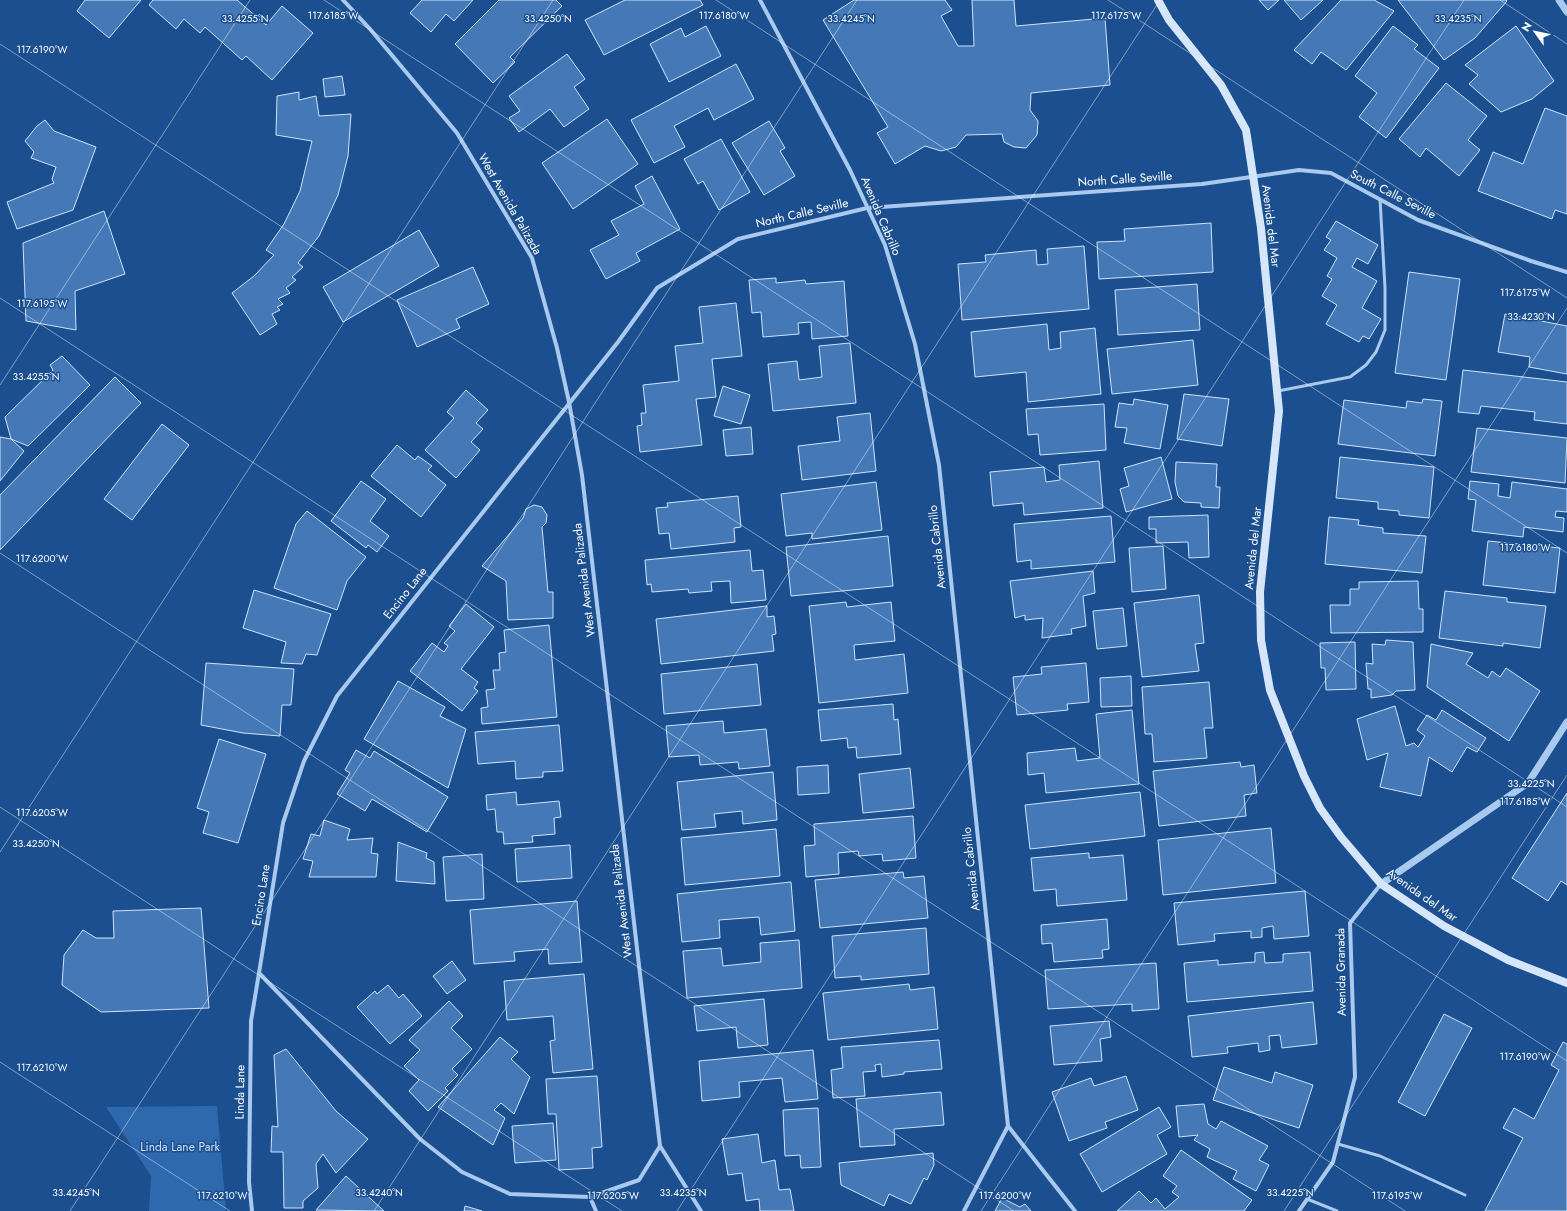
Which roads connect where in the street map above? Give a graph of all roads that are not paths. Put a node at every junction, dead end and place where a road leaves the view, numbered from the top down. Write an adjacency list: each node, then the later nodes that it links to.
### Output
1 (343, 0): 11 (street, West Avenida Palizada)
2 (760, 0): 8 (street, Avenida Cabrillo)
3 (1158, 0): 6 (main road, Avenida del Mar)
4 (1559, 0): 5 (street)
5 (1567, 12)
6 (1253, 177): 7 (street, South Calle Seville); 8 (street, North Calle Seville); 10 (main road, Avenida del Mar)
7 (1380, 200): 9 (street, South Calle Seville); 10 (lane)
8 (867, 208): 11 (street, North Calle Seville); 16 (street, Avenida Cabrillo)
9 (1567, 272)
10 (1277, 391): 13 (main road, Avenida del Mar)
11 (569, 402): 14 (street, Encino Lane); 18 (street, West Avenida Palizada)
12 (1567, 722): 13 (street, Avenida Granada)
13 (1381, 884): 15 (main road, Avenida del Mar); 17 (street, Avenida Granada)
14 (259, 973): 20 (street); 22 (street, Linda Lane)
15 (1567, 983)
16 (1008, 1126): 25 (street); 26 (street)
17 (1338, 1144): 19 (lane); 21 (street, Avenida Granada)
18 (660, 1146): 20 (street); 24 (street, West Avenida Palizada)
19 (1464, 1195)
20 (590, 1197): 23 (street)
21 (1307, 1199): 27 (street, Avenida Granada); 28 (lane)
22 (252, 1211)
23 (596, 1211)
24 (700, 1211)
25 (964, 1211)
26 (1075, 1211)
27 (1299, 1211)
28 (1337, 1211)

